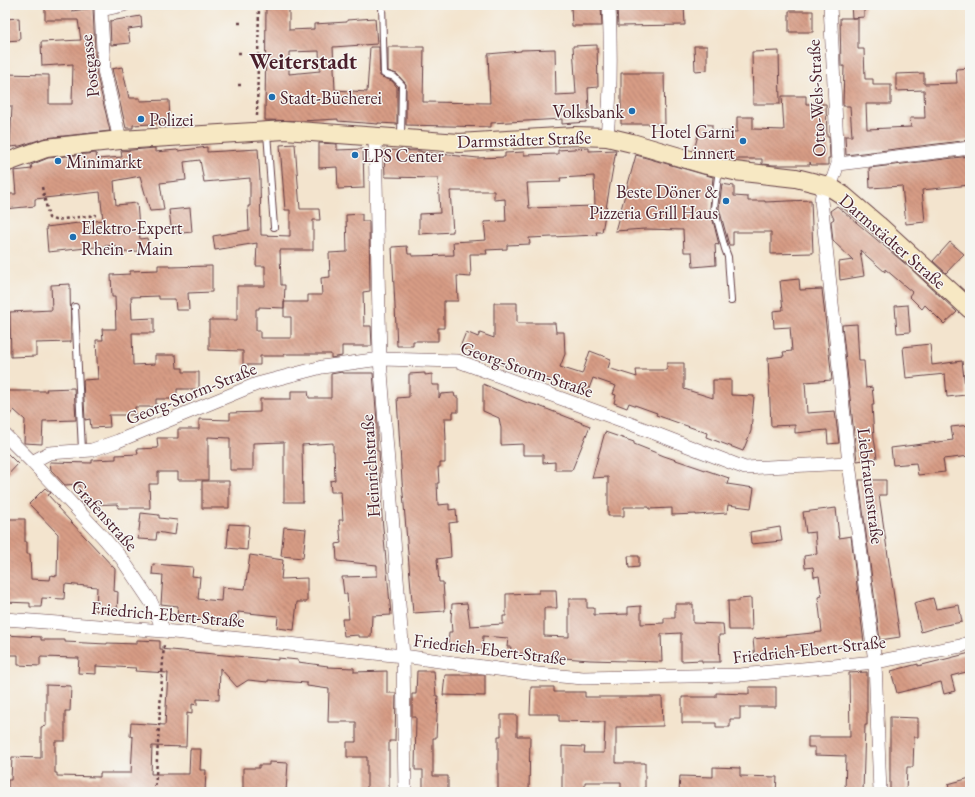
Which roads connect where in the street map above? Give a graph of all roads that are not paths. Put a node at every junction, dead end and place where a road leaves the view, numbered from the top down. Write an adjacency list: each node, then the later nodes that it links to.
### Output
1 (124, 5): 9 (street, Postgasse)
2 (382, 5): 8 (lane)
3 (609, 5): 7 (street)
4 (830, 5): 12 (street, Otto-Wels-Straße)
5 (262, 132): 6 (street, Darmstädter Straße); 9 (street, Darmstädter Straße); 15 (lane)
6 (375, 137): 8 (street, Darmstädter Straße); 19 (street, Heinrichstraße)
7 (607, 137): 8 (street, Darmstädter Straße); 13 (street, Darmstädter Straße)
8 (401, 139)
9 (120, 140): 11 (street, Darmstädter Straße)
10 (970, 148): 12 (street)
11 (5, 163)
12 (838, 164): 14 (street, Otto-Wels-Straße)
13 (719, 168): 14 (street, Darmstädter Straße); 16 (lane)
14 (827, 186): 18 (street, Darmstädter Straße); 23 (street, Liebfrauenstraße)
15 (274, 227)
16 (731, 301)
17 (75, 307): 21 (lane)
18 (970, 309)
19 (380, 359): 21 (street, Georg-Storm-Straße); 23 (street, Georg-Storm-Straße); 27 (street, Heinrichstraße)
20 (5, 435): 22 (street, Grafenstraße)
21 (82, 450): 22 (street, Georg-Storm-Straße)
22 (32, 462): 25 (street, Grafenstraße)
23 (849, 463): 28 (street, Liebfrauenstraße)
24 (5, 619): 25 (street, Friedrich-Ebert-Straße)
25 (164, 631): 27 (street, Friedrich-Ebert-Straße)
26 (970, 642): 28 (street, Friedrich-Ebert-Straße)
27 (403, 656): 28 (street, Friedrich-Ebert-Straße); 29 (street, Heinrichstraße)
28 (875, 662): 30 (street, Liebfrauenstraße)
29 (405, 792)
30 (880, 792)

